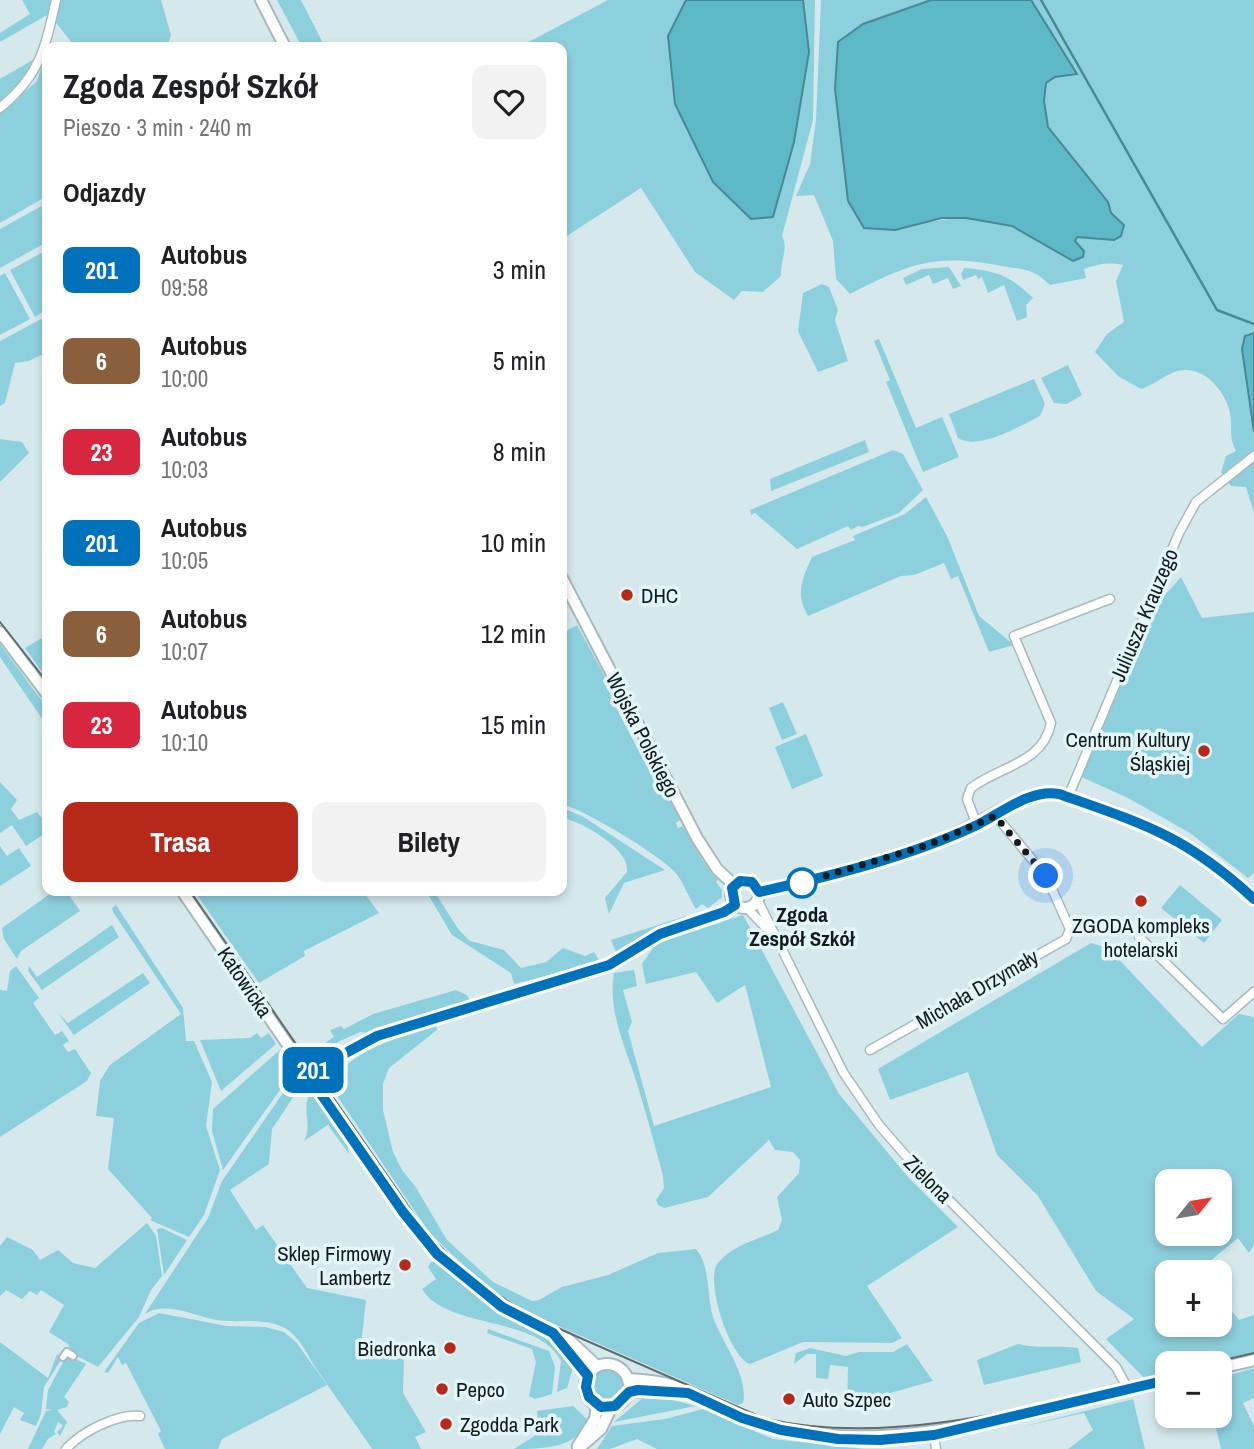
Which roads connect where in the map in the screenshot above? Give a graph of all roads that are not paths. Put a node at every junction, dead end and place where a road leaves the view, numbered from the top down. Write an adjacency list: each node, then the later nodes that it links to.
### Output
1 (56, 0): 3 (street)
2 (261, 0): 4 (street)
3 (45, 42)
4 (282, 42)
5 (42, 52): 6 (street)
6 (0, 108)
7 (1254, 456): 12 (street, Juliusza Krauzego)
8 (567, 588): 15 (street, Wojska Polskiego)
9 (1110, 599): 14 (street)
10 (0, 632): 11 (street)
11 (42, 687)
12 (1068, 797): 13 (street); 18 (street)
13 (995, 816): 14 (street); 24 (street, Michała Drzymały)
14 (977, 825): 17 (street)
15 (734, 885): 17 (street); 19 (street)
16 (185, 896): 25 (street, Katowicka)
17 (758, 897): 20 (street); 21 (street, Zielona)
18 (1254, 899)
19 (735, 905): 20 (street); 25 (street)
20 (747, 908): 21 (street, Zielona)
21 (773, 935): 35 (street, Zielona)
22 (1139, 937): 23 (street)
23 (1254, 992)
24 (870, 1050)
25 (307, 1074): 26 (street, Katowicka)
26 (553, 1333): 31 (street, Katowicka); 32 (street)
27 (74, 1356): 28 (street)
28 (63, 1357)
29 (1254, 1360): 30 (street)
30 (1232, 1365)
31 (597, 1366): 32 (street); 33 (street)
32 (588, 1376): 38 (street)
33 (628, 1378): 36 (street); 37 (street)
34 (1155, 1383): 35 (street)
35 (1128, 1389): 41 (street)
36 (629, 1392): 37 (street); 39 (street)
37 (688, 1393): 41 (street)
38 (597, 1405): 39 (street); 43 (street)
39 (611, 1408): 43 (street)
40 (140, 1416): 42 (street)
41 (934, 1435): 44 (street)
42 (66, 1449)
43 (577, 1449)
44 (936, 1449)

